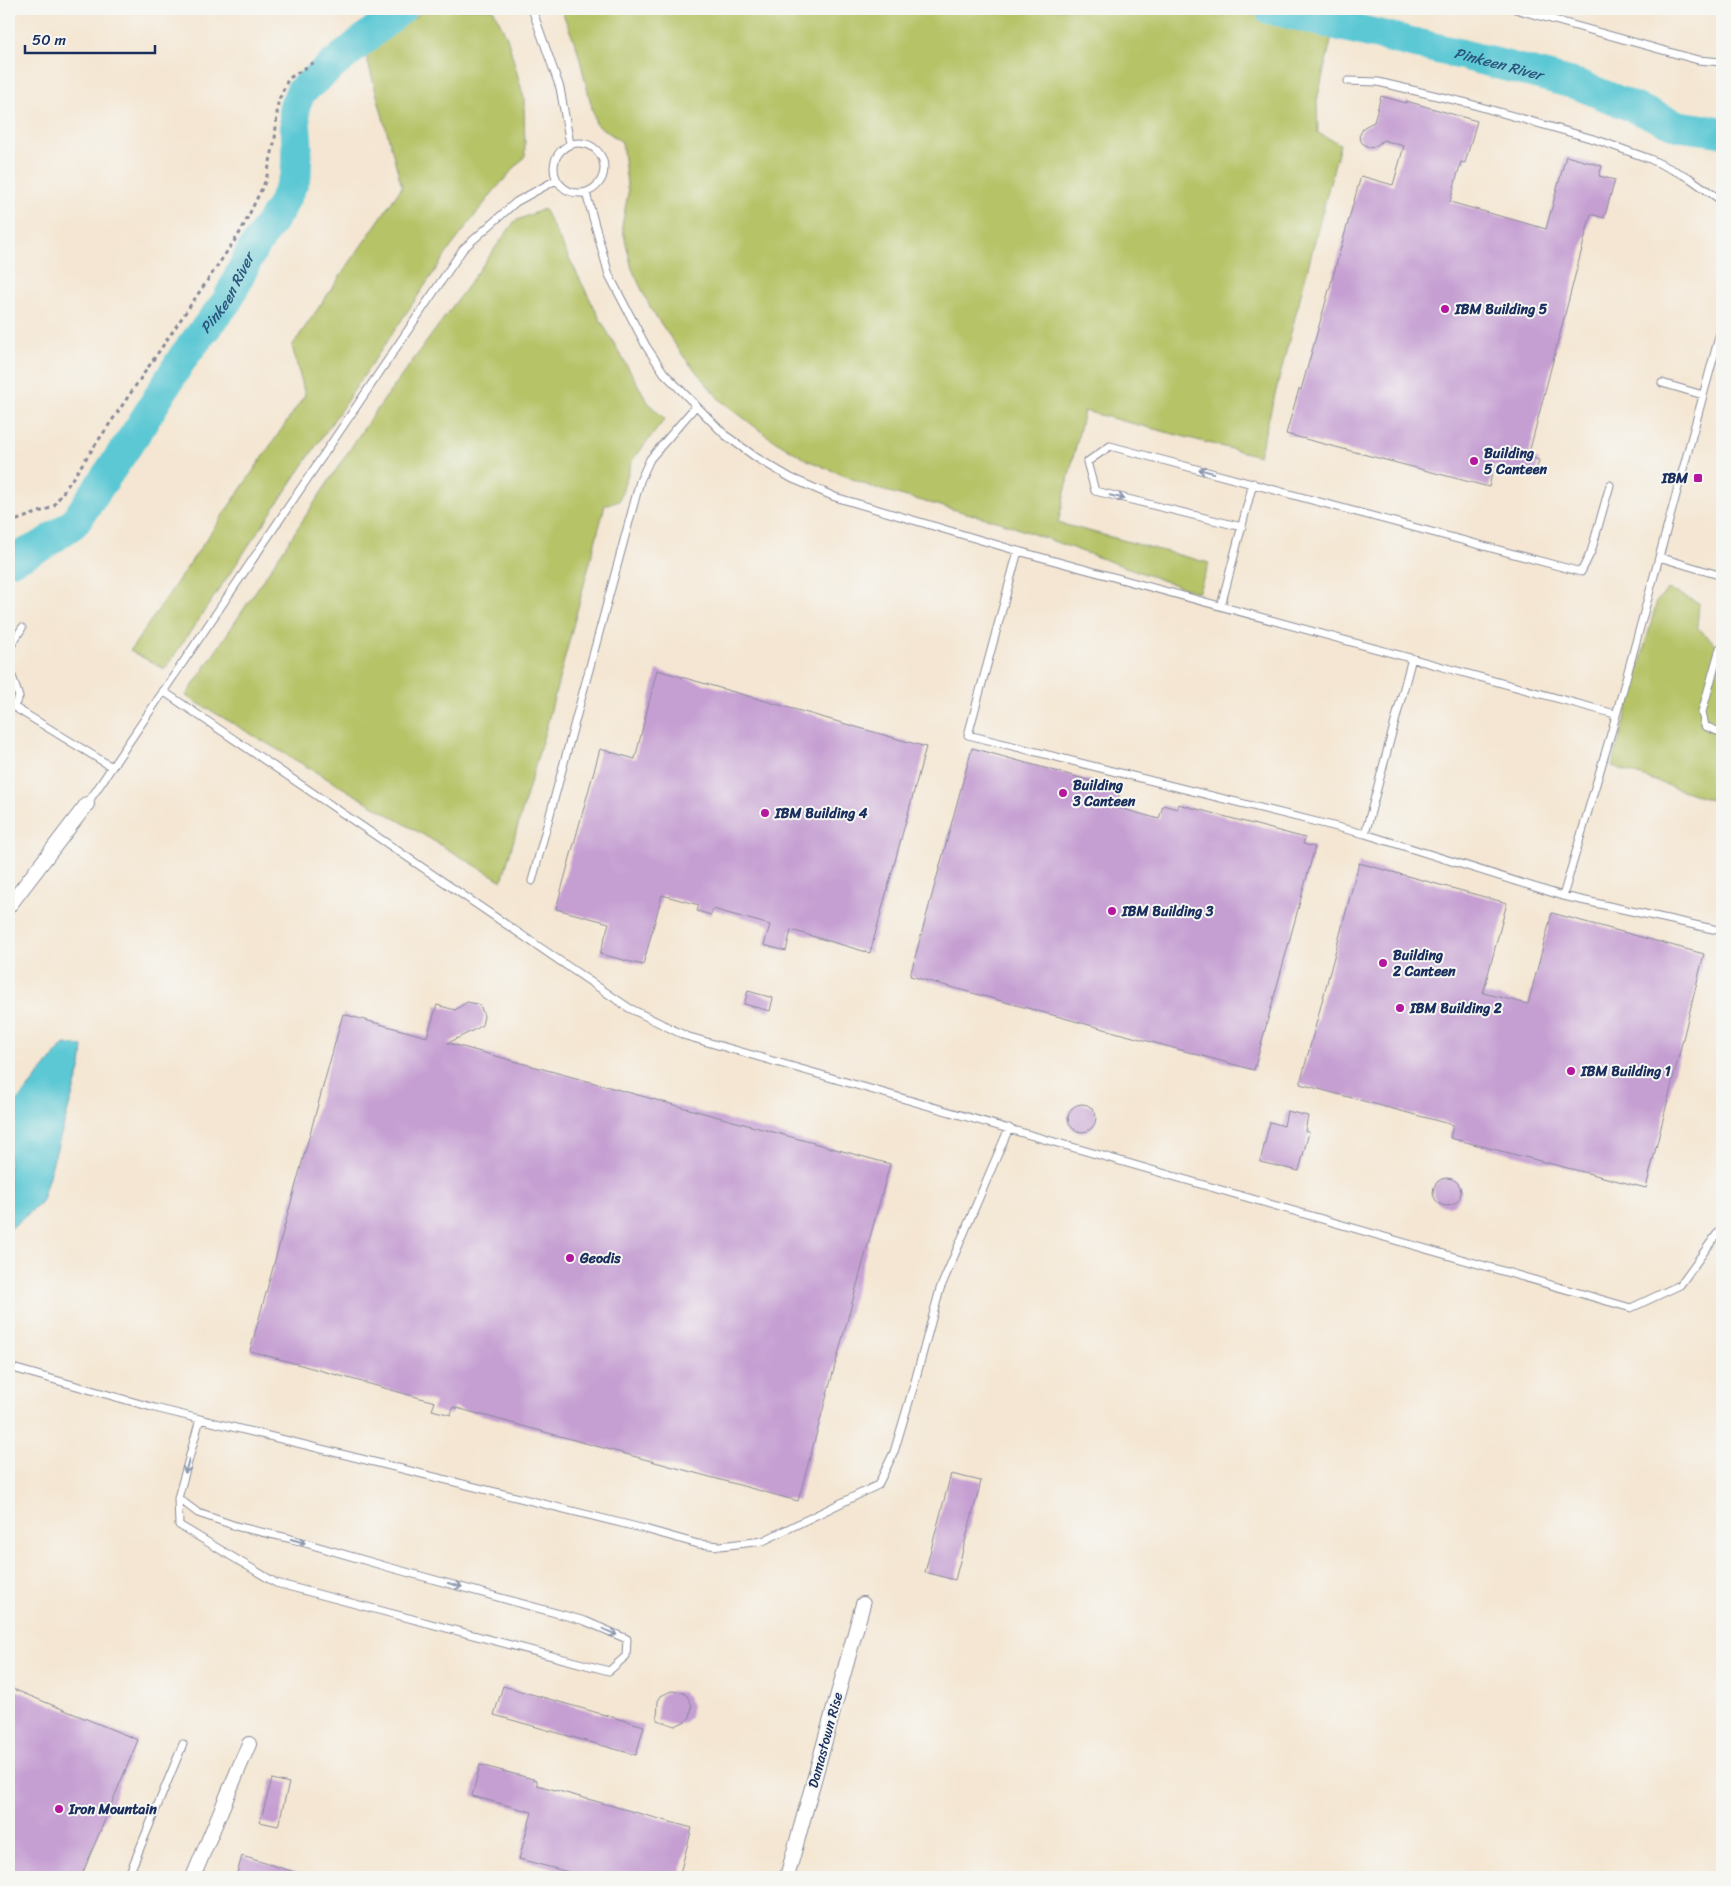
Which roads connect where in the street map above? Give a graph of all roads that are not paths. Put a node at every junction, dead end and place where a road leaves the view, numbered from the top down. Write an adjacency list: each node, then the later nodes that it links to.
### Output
1 (532, 9): 5 (lane)
2 (1515, 9): 3 (lane)
3 (1722, 62)
4 (1348, 81): 8 (lane)
5 (570, 144): 6 (lane); 7 (lane)
6 (556, 180): 7 (lane); 25 (lane)
7 (586, 193): 12 (lane)
8 (1722, 201)
9 (1722, 326): 11 (lane)
10 (1662, 383): 11 (lane)
11 (1703, 396): 17 (lane)
12 (695, 407): 16 (lane); 32 (lane)
13 (1253, 483): 14 (lane); 15 (lane); 15 (lane, one-way to 15)
14 (1610, 484)
15 (1242, 527): 19 (lane)
16 (1018, 551): 19 (lane); 31 (lane)
17 (1658, 558): 18 (lane); 27 (lane)
18 (1722, 576)
19 (1221, 606): 23 (lane)
20 (22, 628): 22 (lane)
21 (1722, 647): 28 (lane)
22 (9, 649)
23 (1412, 658): 27 (lane); 31 (lane)
24 (9, 666): 26 (lane)
25 (163, 691): 29 (lane); 36 (lane)
26 (11, 705): 29 (lane)
27 (1615, 714): 33 (lane)
28 (1722, 734)
29 (112, 767): 30 (lane)
30 (88, 804): 34 (street)
31 (1365, 834): 33 (lane)
32 (532, 881)
33 (1563, 896): 35 (lane)
34 (9, 906)
35 (1722, 931)
36 (1009, 1128): 37 (lane); 39 (lane)
37 (1722, 1227)
38 (9, 1367): 39 (lane)
39 (200, 1419): 40 (lane, one-way to 40)
40 (178, 1498): 40 (lane, one-way to 40)
41 (862, 1604): 46 (street, Damastown Rise)
42 (183, 1744): 44 (lane)
43 (249, 1744): 45 (street)
44 (128, 1877)
45 (193, 1877)
46 (787, 1877)

